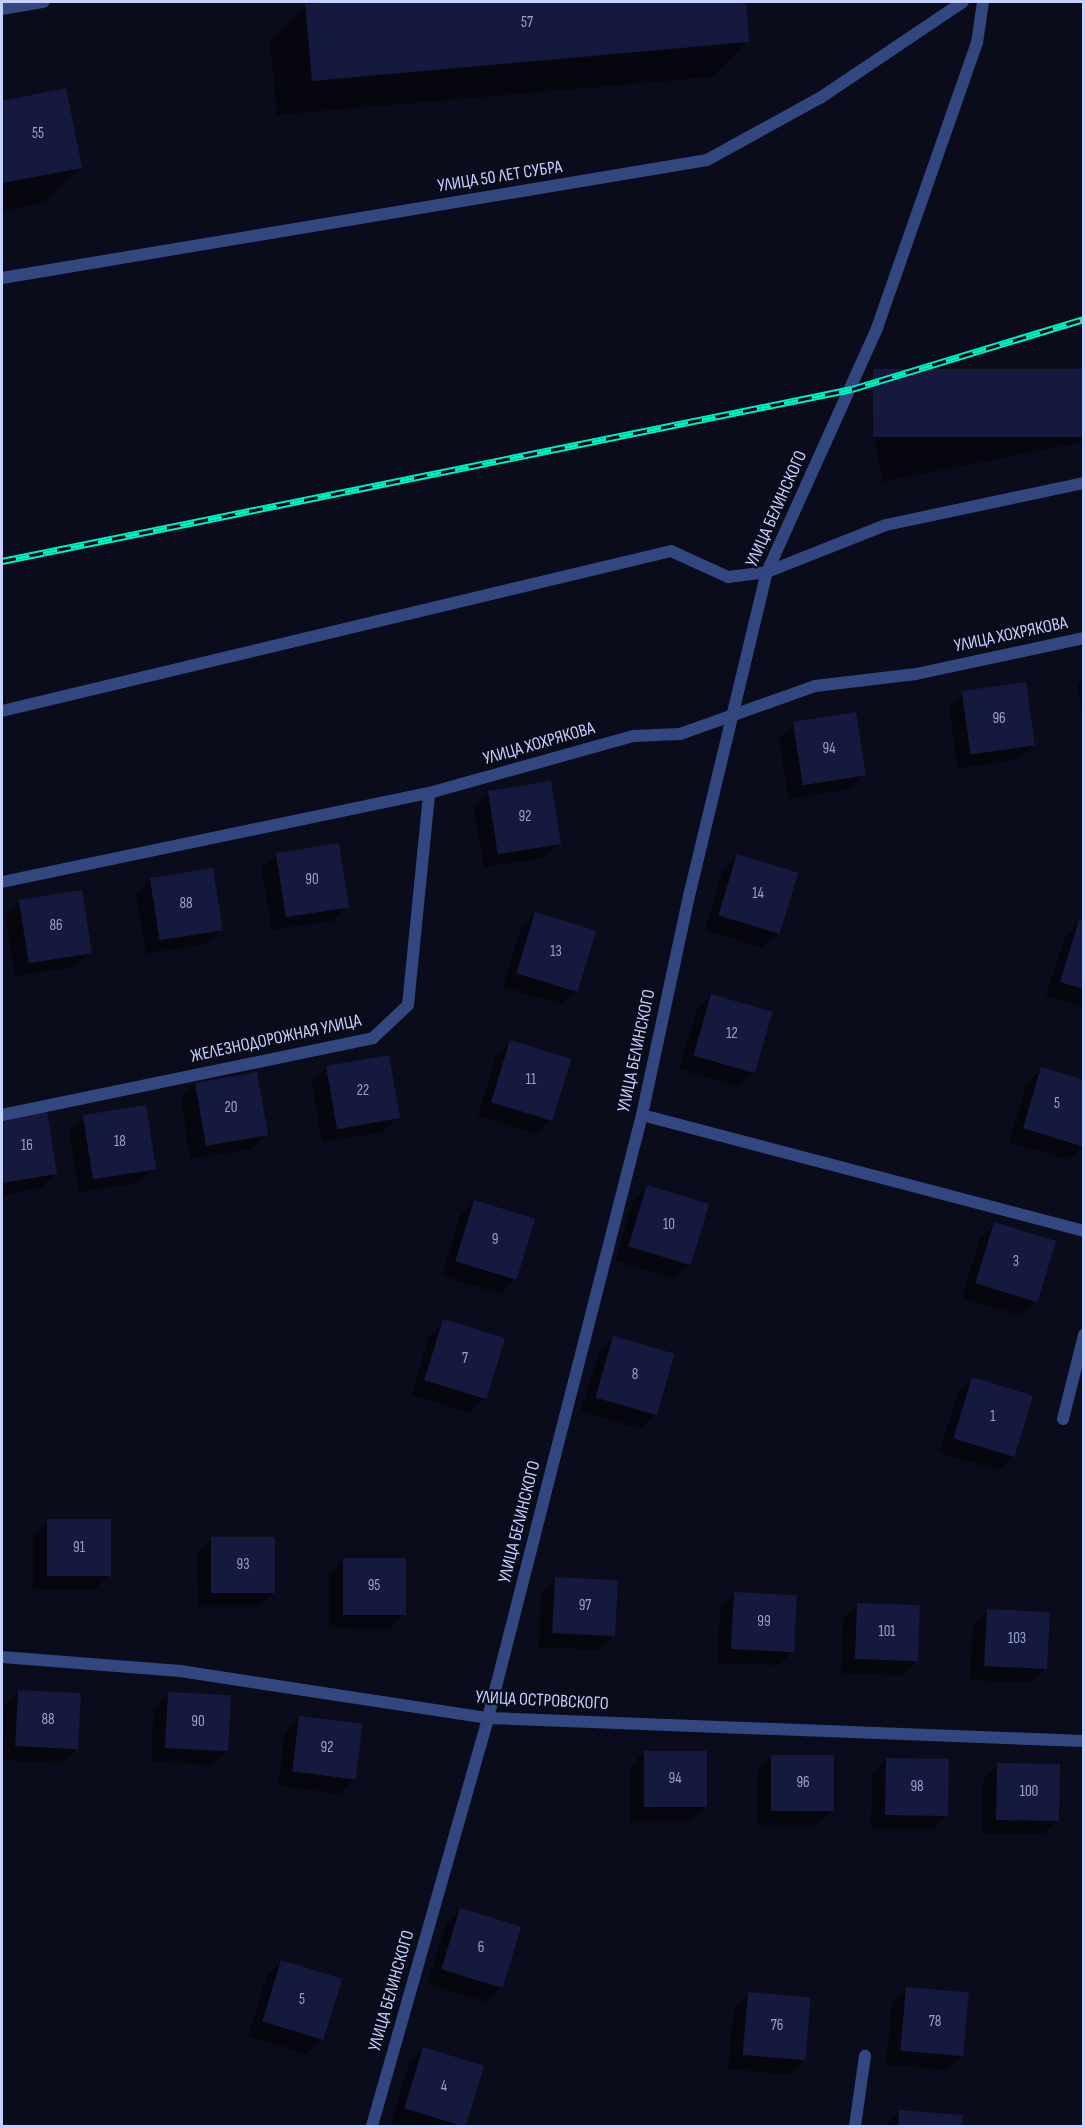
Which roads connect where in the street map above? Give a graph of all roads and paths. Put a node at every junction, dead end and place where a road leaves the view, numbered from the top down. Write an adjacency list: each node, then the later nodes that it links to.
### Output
1 (44, 2): 4 (street)
2 (963, 2): 5 (street, УЛИЦА 50 ЛЕТ СУБРА)
3 (983, 2): 7 (street, УЛИЦА БЕЛИНСКОГО)
4 (2, 9)
5 (2, 278)
6 (1083, 483): 7 (street)
7 (767, 572): 9 (street); 10 (street, УЛИЦА БЕЛИНСКОГО)
8 (1083, 638): 10 (street, УЛИЦА ХОХРЯКОВА)
9 (2, 711)
10 (731, 715): 11 (street, УЛИЦА ХОХРЯКОВА); 14 (street, УЛИЦА БЕЛИНСКОГО)
11 (429, 793): 12 (street, УЛИЦА ХОХРЯКОВА); 13 (street, ЖЕЛЕЗНОДОРОЖНАЯ УЛИЦА)
12 (2, 882)
13 (2, 1114)
14 (642, 1115): 15 (street); 19 (street, УЛИЦА БЕЛИНСКОГО)
15 (1083, 1231)
16 (1083, 1335): 17 (street)
17 (1063, 1419)
18 (2, 1657): 19 (street, УЛИЦА ОСТРОВСКОГО)
19 (488, 1718): 20 (street, УЛИЦА ОСТРОВСКОГО); 22 (street, УЛИЦА БЕЛИНСКОГО)
20 (1083, 1741)
21 (865, 2056): 23 (street)
22 (372, 2127)
23 (855, 2127)

